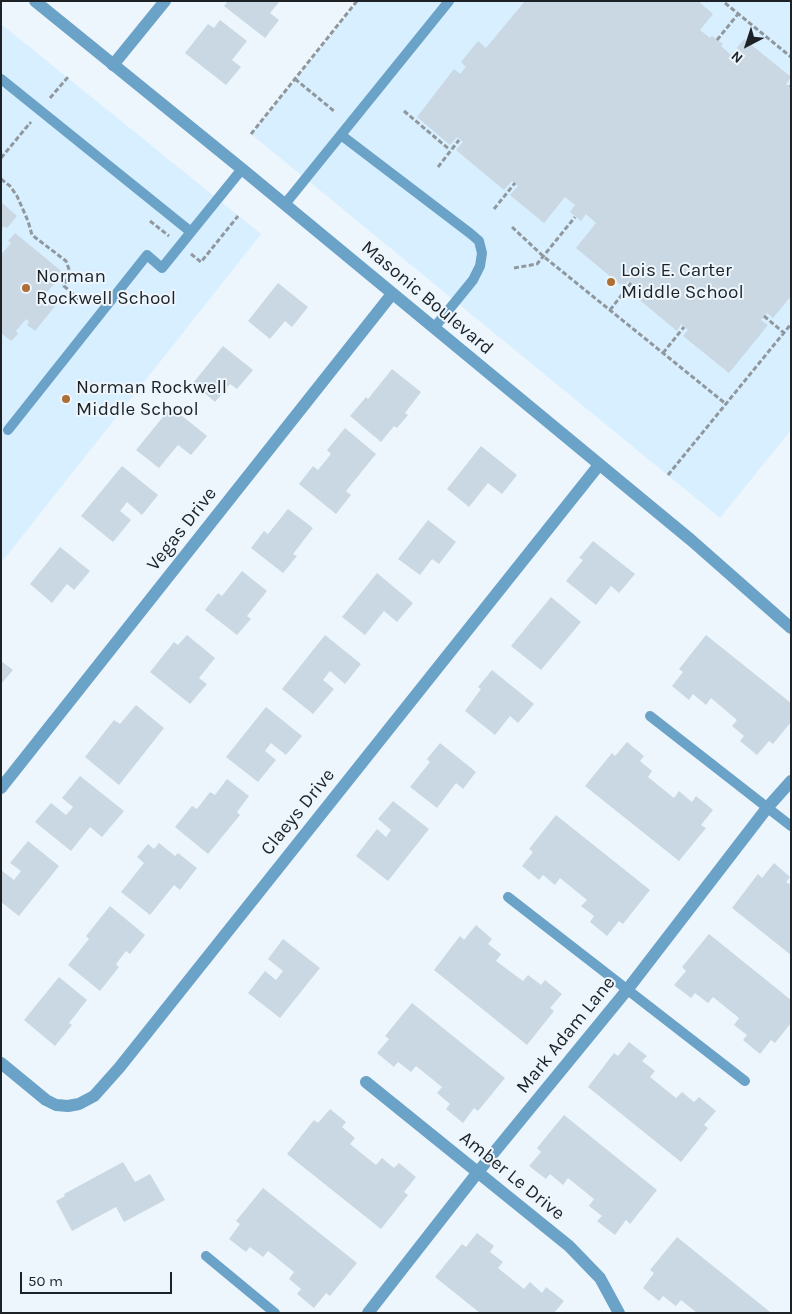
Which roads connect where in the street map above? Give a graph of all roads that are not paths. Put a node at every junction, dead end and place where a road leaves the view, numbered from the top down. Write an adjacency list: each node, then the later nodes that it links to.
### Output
1 (35, 1): 4 (street, Masonic Boulevard)
2 (165, 1): 4 (street)
3 (449, 1): 6 (lane)
4 (113, 65): 7 (street, Masonic Boulevard)
5 (1, 79): 9 (lane)
6 (341, 135): 8 (lane); 11 (lane)
7 (242, 169): 8 (street, Masonic Boulevard); 9 (lane)
8 (284, 204): 10 (street, Masonic Boulevard)
9 (192, 232): 12 (lane)
10 (392, 294): 11 (street, Masonic Boulevard); 17 (street, Vegas Drive)
11 (434, 328): 13 (street, Masonic Boulevard)
12 (8, 430)
13 (599, 465): 14 (street, Masonic Boulevard); 22 (street, Claeys Drive)
14 (791, 628)
15 (650, 716): 18 (lane)
16 (791, 781): 18 (street, Mark Adam Lane)
17 (1, 788)
18 (767, 808): 19 (lane); 21 (street, Mark Adam Lane)
19 (791, 826)
20 (508, 897): 21 (lane)
21 (627, 990): 23 (lane); 25 (street, Mark Adam Lane)
22 (1, 1063)
23 (745, 1081)
24 (366, 1082): 25 (street, Amber Le Drive)
25 (478, 1172): 28 (street, Mark Adam Lane); 29 (street, Amber Le Drive)
26 (206, 1256): 27 (lane)
27 (275, 1313)
28 (368, 1313)
29 (619, 1313)

